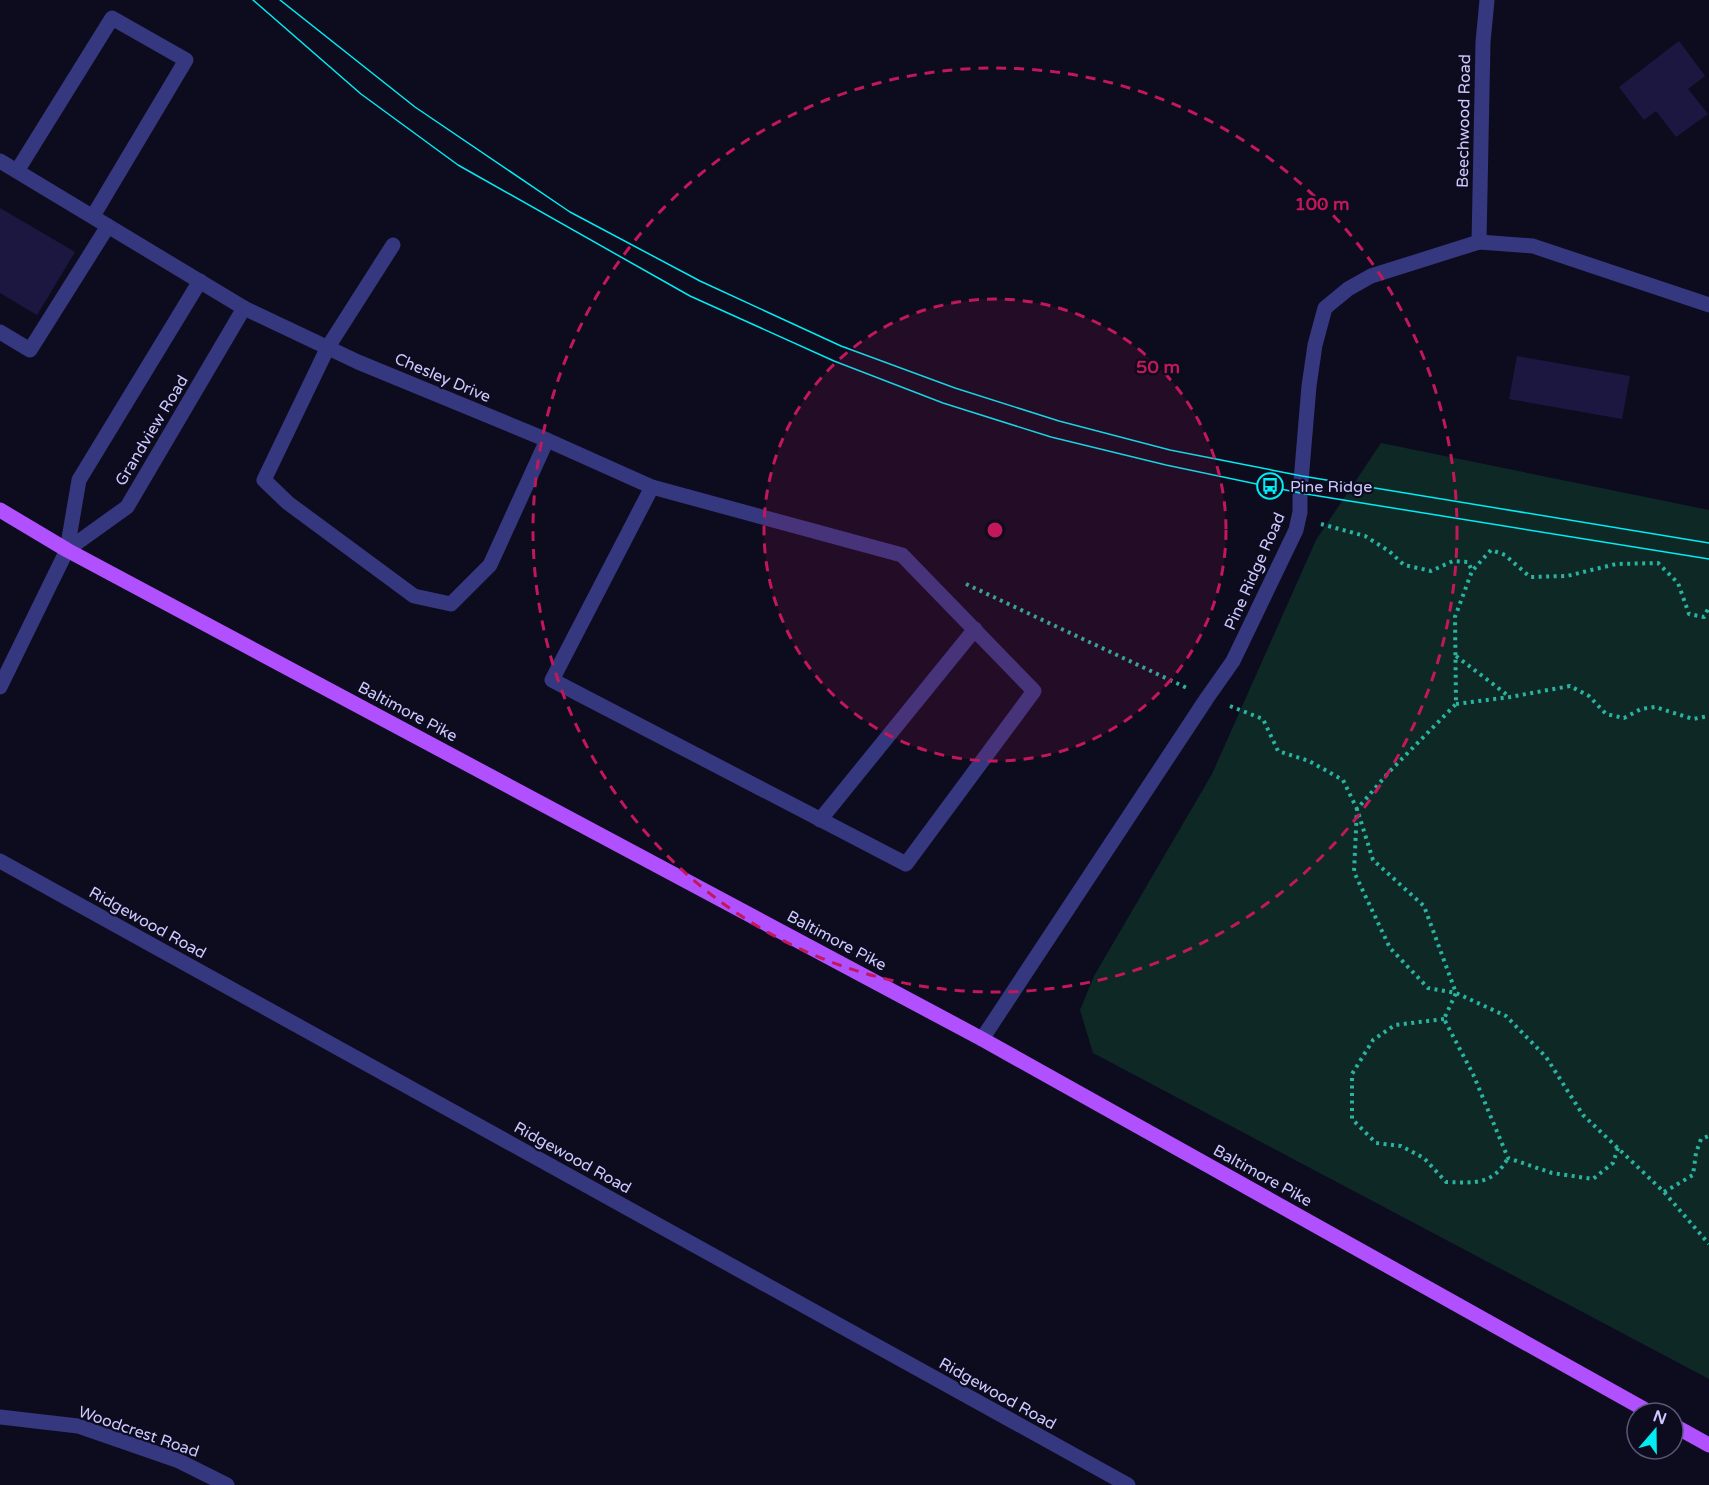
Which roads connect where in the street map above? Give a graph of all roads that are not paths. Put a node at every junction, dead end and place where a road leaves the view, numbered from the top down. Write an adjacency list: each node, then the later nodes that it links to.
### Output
1 (1487, 0): 6 (street, Beechwood Road)
2 (0, 161): 3 (street, Chesley Drive)
3 (17, 171): 4 (street, Chesley Drive); 4 (street)
4 (93, 216): 5 (street, Chesley Drive)
5 (108, 226): 8 (street, Chesley Drive); 11 (street)
6 (1479, 242): 9 (street, Pine Ridge Road); 21 (street, Pine Ridge Road)
7 (393, 245): 12 (street)
8 (200, 281): 10 (street, Chesley Drive); 16 (street, Grandview Road)
9 (1709, 305)
10 (244, 308): 12 (street, Chesley Drive); 16 (street, Grandview Road)
11 (0, 332)
12 (328, 347): 13 (street, Chesley Drive); 13 (street)
13 (547, 440): 14 (street, Chesley Drive)
14 (652, 487): 17 (street, Chesley Drive); 19 (street)
15 (0, 510): 16 (main road, Baltimore Pike)
16 (67, 550): 18 (street, Grandview Road); 21 (main road, Baltimore Pike)
17 (975, 629): 19 (street); 19 (street)
18 (0, 687)
19 (820, 820)
20 (0, 861): 27 (street, Ridgewood Road)
21 (982, 1039): 22 (main road, Baltimore Pike)
22 (1630, 1401)
23 (0, 1417): 26 (street, Woodcrest Road)
24 (1685, 1432): 25 (main road)
25 (1709, 1445)
26 (227, 1485)
27 (1128, 1485)

